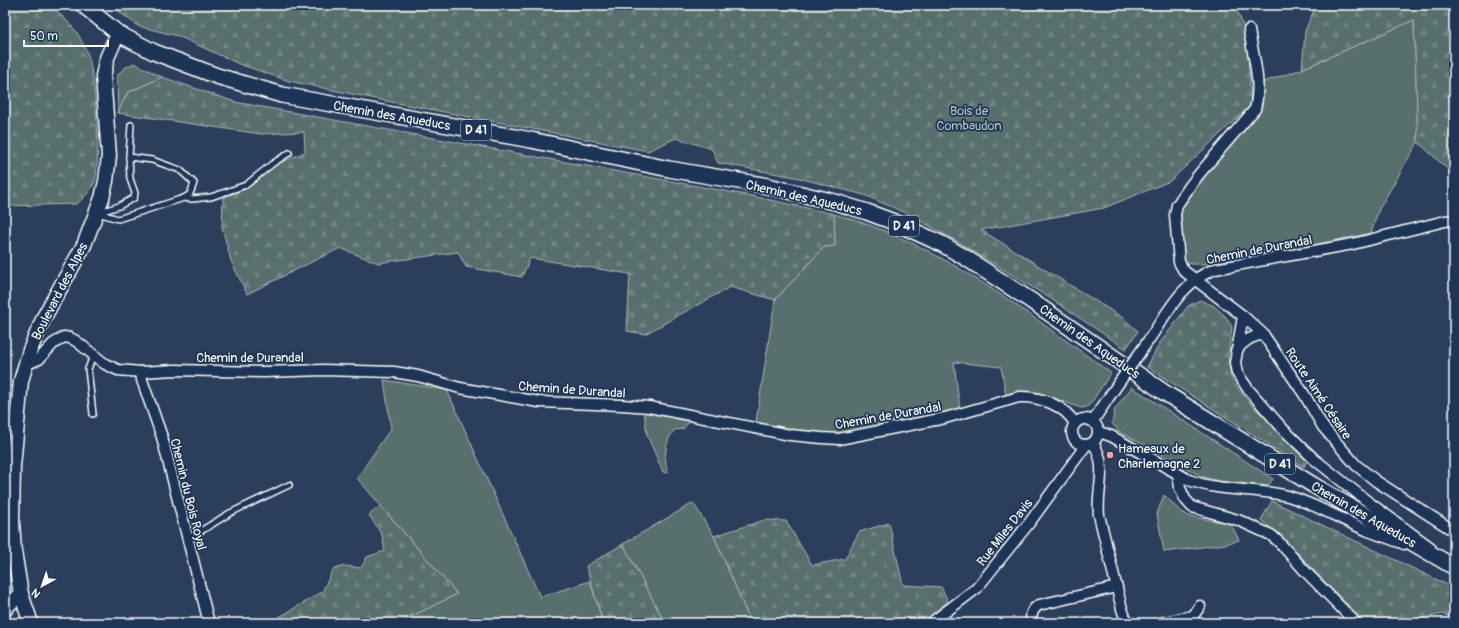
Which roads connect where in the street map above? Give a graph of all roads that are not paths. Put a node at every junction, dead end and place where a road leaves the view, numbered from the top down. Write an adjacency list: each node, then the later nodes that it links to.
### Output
1 (83, 5): 3 (main road, Chemin des Aqueducs / D 41)
2 (1249, 30): 10 (street, Route Aimé Césaire)
3 (119, 34): 8 (street, Boulevard des Alpes); 27 (main road, Chemin des Aqueducs / D 41)
4 (131, 125): 6 (lane)
5 (289, 153): 7 (lane)
6 (129, 157): 7 (lane); 8 (lane)
7 (184, 198): 8 (lane)
8 (97, 213): 15 (street, Boulevard des Alpes)
9 (1454, 220): 10 (street, Chemin de Durandal)
10 (1194, 280): 11 (street, Route Aimé Césaire); 18 (street, Chemin de Durandal, bridge)
11 (1243, 316): 12 (street, Route Aimé Césaire); 13 (street)
12 (1262, 334): 13 (street); 25 (street, Route Aimé Césaire)
13 (1236, 351): 28 (street)
14 (93, 356): 15 (street, Chemin de Durandal); 16 (street, Chemin de Durandal); 17 (lane)
15 (25, 365): 22 (street, Boulevard des Alpes)
16 (141, 372): 19 (street, Chemin de Durandal); 26 (street, Chemin du Bois Royal)
17 (93, 414)
18 (1094, 421): 19 (street); 20 (street)
19 (1075, 424): 21 (street)
20 (1099, 432): 21 (street); 23 (street)
21 (1089, 444): 29 (street); 35 (street, Rue Miles Davis)
22 (9, 461): 30 (street, Boulevard des Alpes)
23 (1178, 474): 27 (street); 39 (street)
24 (288, 485): 26 (lane)
25 (1454, 531)
26 (188, 539): 34 (street, Chemin du Bois Royal)
27 (1433, 555): 28 (main road, Chemin des Aqueducs / D 41)
28 (1454, 566)
29 (1117, 587): 36 (street); 37 (street)
30 (21, 594): 32 (street); 33 (street, Boulevard des Alpes)
31 (1200, 606): 38 (street)
32 (5, 610)
33 (31, 623)
34 (209, 623)
35 (931, 623)
36 (1032, 623)
37 (1127, 623)
38 (1159, 623)
39 (1356, 623)

